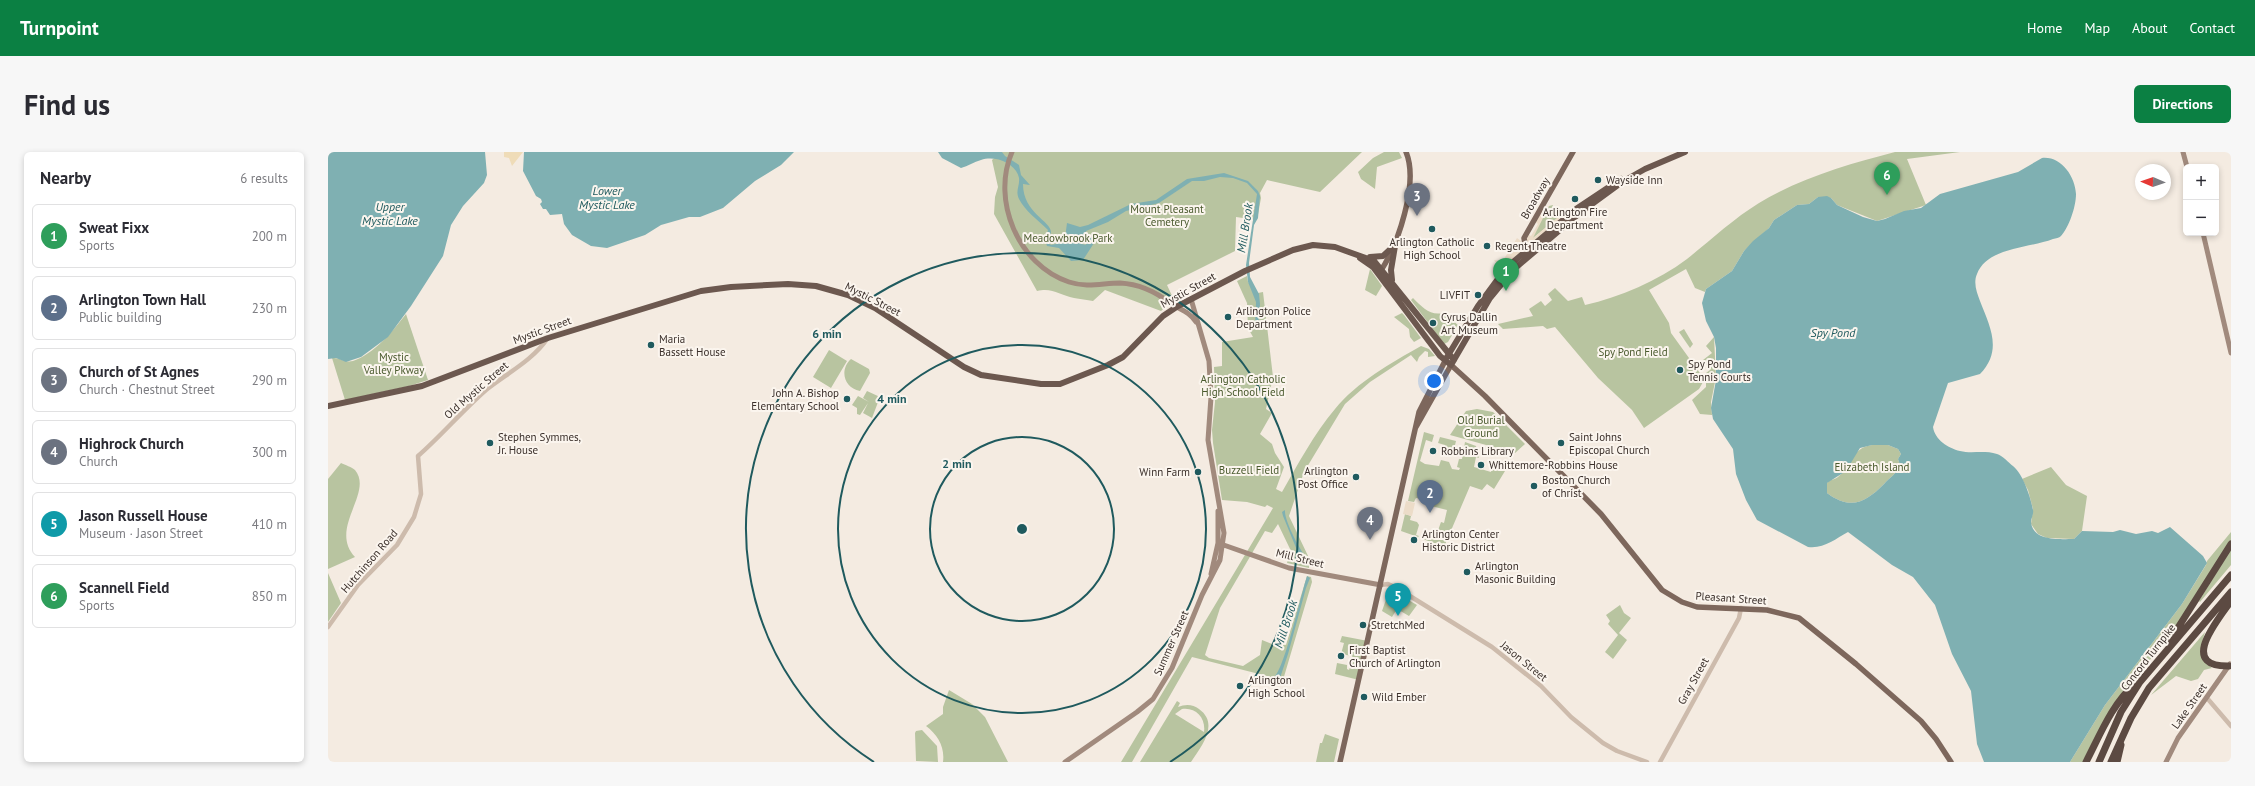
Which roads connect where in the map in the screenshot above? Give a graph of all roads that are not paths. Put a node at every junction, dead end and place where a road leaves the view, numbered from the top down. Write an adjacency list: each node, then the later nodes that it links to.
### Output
1 (1406, 152): 9 (main road)
2 (1573, 152): 10 (main road, Broadway)
3 (1685, 152): 7 (highway)
4 (2183, 152): 6 (main road)
5 (1011, 154): 18 (main road, Summer Street)
6 (2186, 164)
7 (1638, 172): 10 (highway); 12 (highway)
8 (2204, 236): 22 (main road)
9 (1395, 245): 13 (highway); 14 (main road); 15 (highway)
10 (1526, 250): 12 (main road); 23 (highway)
11 (1348, 252): 13 (highway, Mystic Street); 14 (highway, Mystic Street); 16 (highway, Mystic Street)
12 (1531, 255): 24 (highway)
13 (1363, 256): 14 (highway, Mystic Street)
14 (1380, 271): 15 (highway, Mystic Street); 19 (highway, Mystic Street)
15 (1393, 282): 17 (highway, Mystic Street)
16 (1191, 299): 18 (highway, Mystic Street); 20 (main road, Summer Street)
17 (1406, 300): 19 (highway); 23 (highway, Mystic Street)
18 (1178, 306): 20 (main road, Summer Street); 21 (highway, Mystic Street)
19 (1402, 306): 23 (highway, Mystic Street)
20 (1203, 336): 28 (main road, Summer Street)
21 (548, 338): 25 (highway, Mystic Street); 27 (street, Old Mystic Street)
22 (2231, 353)
23 (1447, 358): 24 (highway, Mystic Street); 26 (main road)
24 (1453, 365): 26 (main road); 34 (main road, Pleasant Street)
25 (328, 406)
26 (1416, 427): 31 (main road)
27 (418, 456): 35 (street, Hutchinson Road)
28 (1220, 544): 31 (main road, Mill Street); 42 (main road, Summer Street)
29 (2231, 544): 36 (highway)
30 (2231, 575): 36 (highway, Concord Turnpike)
31 (1380, 585): 43 (main road); 44 (street, Jason Street)
32 (2231, 592): 41 (highway, Concord Turnpike)
33 (2231, 601): 37 (highway)
34 (1741, 608): 45 (street, Gray Street); 46 (main road, Pleasant Street)
35 (328, 627)
36 (2163, 653): 38 (highway, Concord Turnpike)
37 (2230, 665): 39 (main road, Lake Street)
38 (2144, 676): 47 (highway); 48 (highway, Concord Turnpike)
39 (2207, 698): 40 (street); 51 (main road, Lake Street)
40 (2231, 726)
41 (2125, 730): 49 (highway, Concord Turnpike); 50 (highway)
42 (1065, 762)
43 (1340, 762)
44 (1647, 762)
45 (1660, 762)
46 (1951, 762)
47 (2086, 762)
48 (2099, 762)
49 (2111, 762)
50 (2117, 762)
51 (2166, 762)

